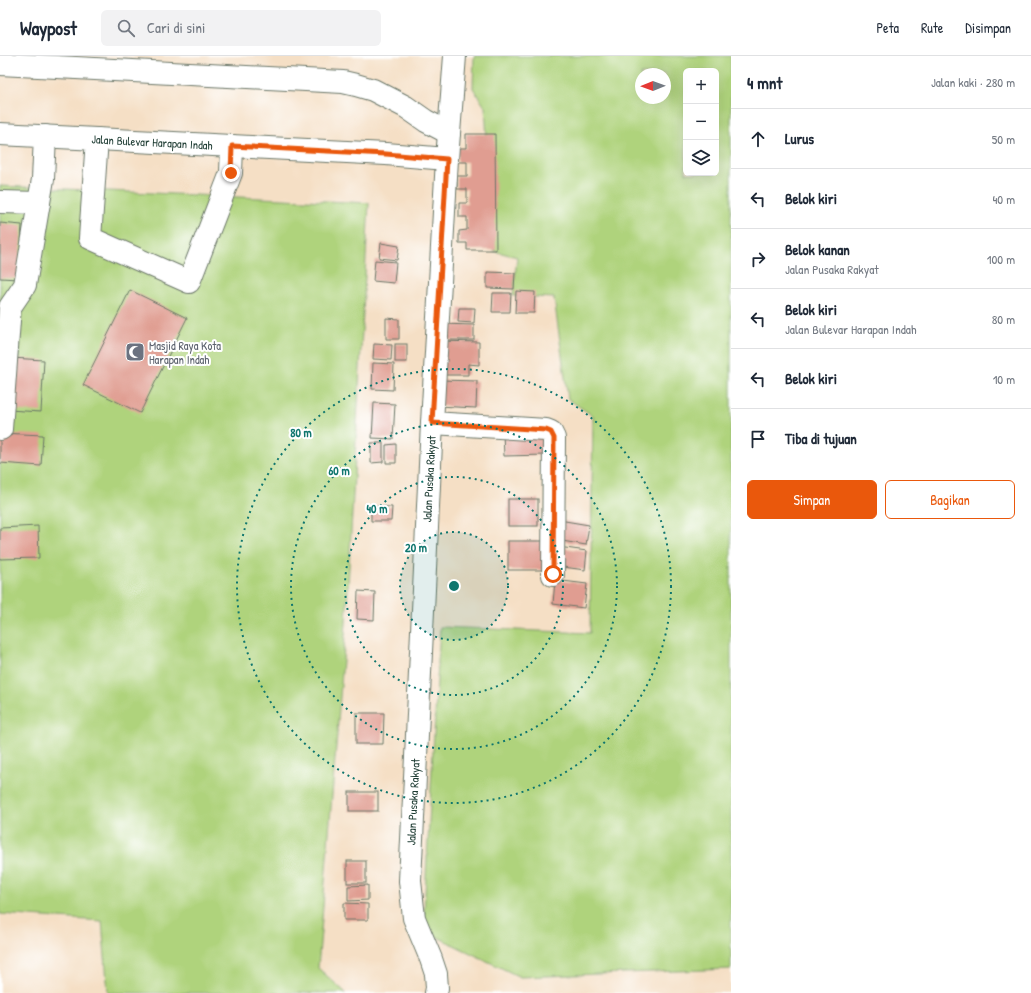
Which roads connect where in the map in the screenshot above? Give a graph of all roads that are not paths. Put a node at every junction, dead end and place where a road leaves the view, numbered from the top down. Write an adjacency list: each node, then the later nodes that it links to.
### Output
1 (455, 56): 3 (street, Jalan Pusaka Rakyat)
2 (0, 64): 3 (street)
3 (449, 133): 8 (street, Jalan Pusaka Rakyat)
4 (0, 134): 5 (street, Jalan Bulevar Harapan Indah)
5 (45, 136): 6 (street, Jalan Bulevar Harapan Indah); 10 (street)
6 (97, 139): 7 (street, Jalan Bulevar Harapan Indah); 7 (street)
7 (232, 146): 8 (street, Jalan Bulevar Harapan Indah)
8 (447, 159): 11 (street, Jalan Pusaka Rakyat)
9 (0, 202): 10 (street)
10 (39, 203): 12 (street)
11 (432, 423): 13 (street); 14 (street, Jalan Pusaka Rakyat)
12 (1, 429)
13 (553, 574)
14 (436, 993)

